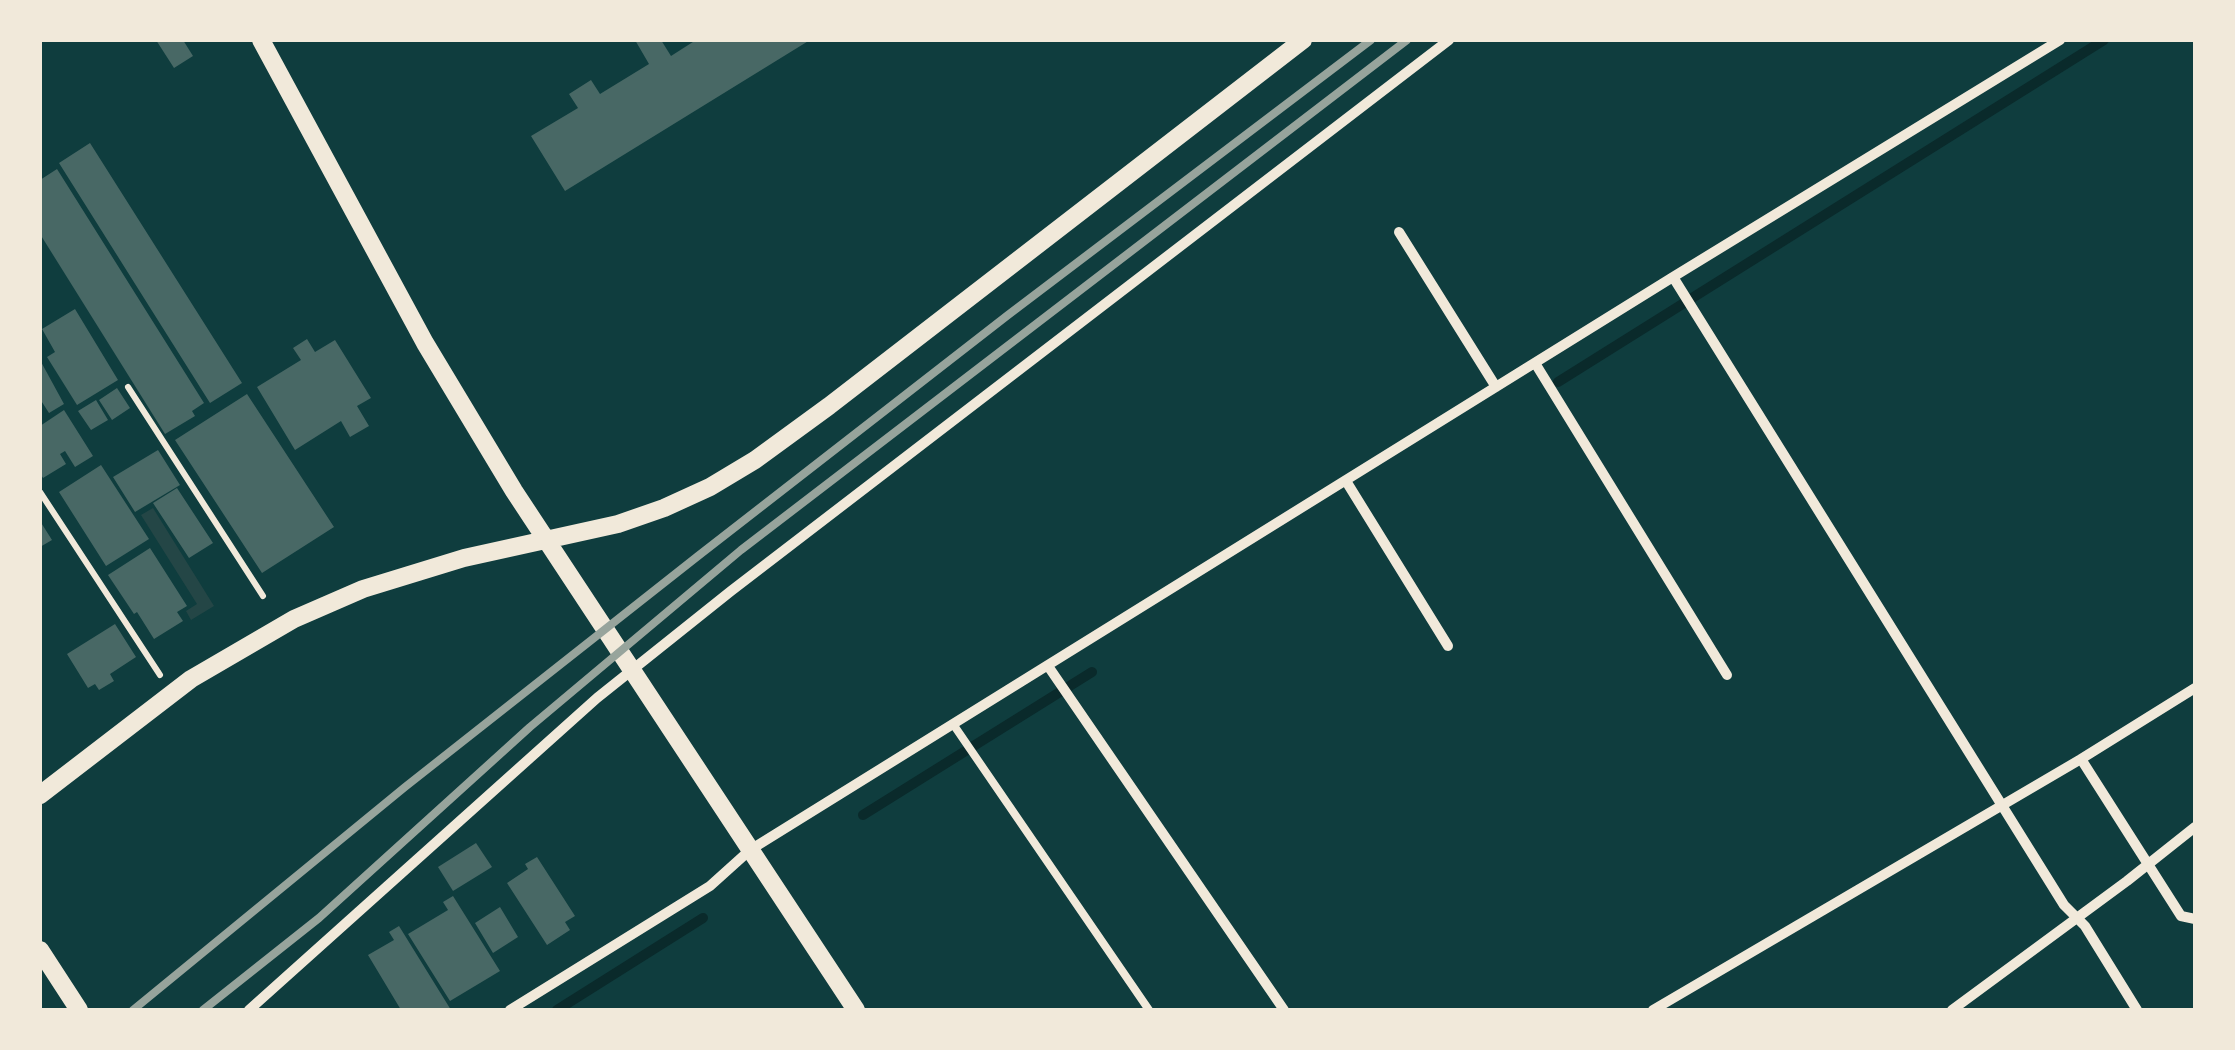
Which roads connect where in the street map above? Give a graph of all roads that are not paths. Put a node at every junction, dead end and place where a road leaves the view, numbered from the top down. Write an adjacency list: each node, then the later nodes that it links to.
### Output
1 (261, 40): 10 (street)
2 (1303, 40): 10 (street)
3 (1449, 40): 13 (street)
4 (2060, 40): 6 (street)
5 (1399, 232): 8 (street)
6 (1674, 278): 7 (street); 19 (street)
7 (1534, 364): 8 (street); 14 (street)
8 (1496, 387): 9 (street)
9 (1346, 481): 11 (street); 12 (street)
10 (547, 540): 13 (street); 18 (street)
11 (1448, 646)
12 (1048, 666): 16 (street); 31 (street)
13 (632, 670): 21 (street); 27 (street)
14 (1727, 675)
15 (2195, 688): 17 (street)
16 (953, 724): 21 (street); 30 (lane)
17 (2081, 759): 19 (street); 22 (street)
18 (40, 795)
19 (2003, 805): 23 (street); 32 (street)
20 (2195, 826): 22 (street)
21 (750, 850): 28 (street); 29 (street)
22 (2148, 864): 23 (street); 24 (street)
23 (2077, 918): 33 (street); 34 (street)
24 (2195, 919)
25 (40, 950): 26 (street)
26 (78, 1010)
27 (249, 1010)
28 (510, 1010)
29 (856, 1010)
30 (1150, 1010)
31 (1284, 1010)
32 (1653, 1010)
33 (1952, 1010)
34 (2138, 1010)

